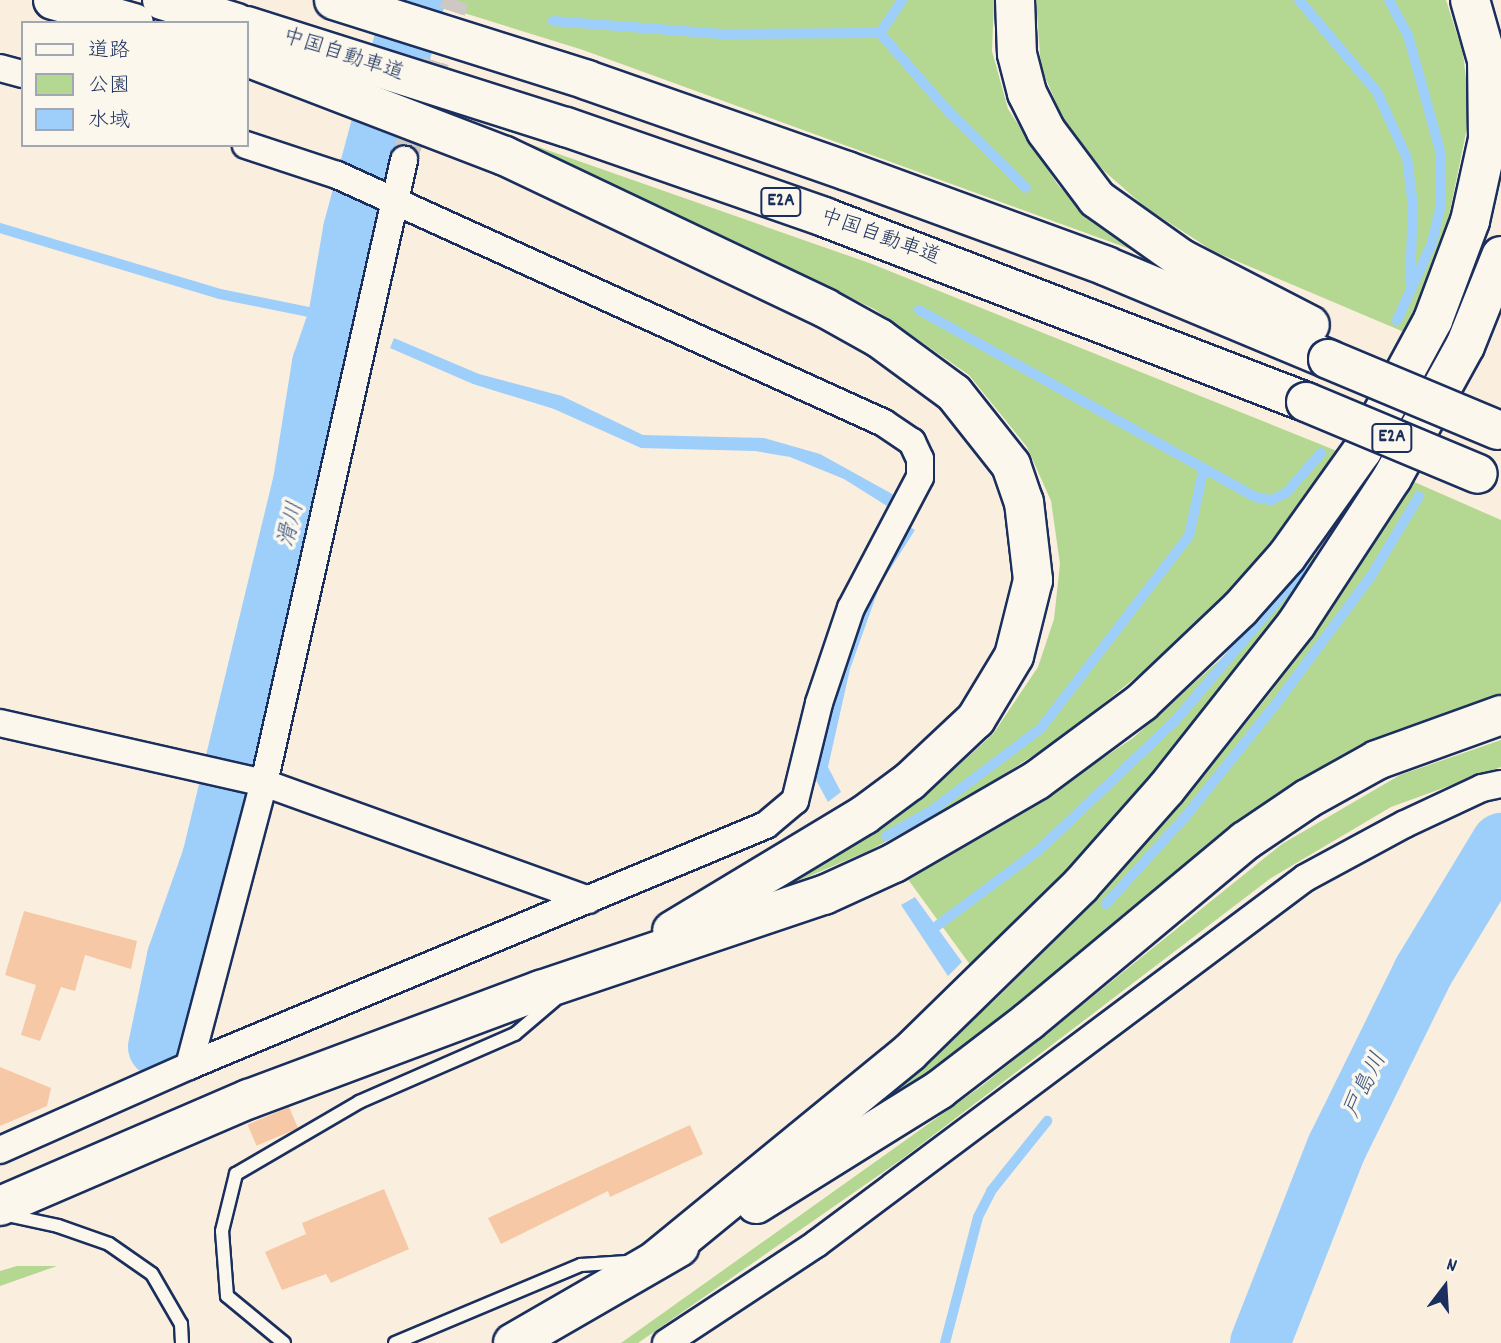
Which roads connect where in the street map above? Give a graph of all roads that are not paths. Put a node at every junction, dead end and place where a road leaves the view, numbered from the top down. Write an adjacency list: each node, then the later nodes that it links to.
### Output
1 (53, 0): 6 (highway)
2 (162, 0): 7 (highway)
3 (334, 0): 16 (highway, E2A)
4 (1015, 0): 16 (highway)
5 (1470, 0): 24 (highway)
6 (127, 21)
7 (230, 21)
8 (248, 26): 18 (highway, 中国自動車道 / E2A, bridge)
9 (248, 57): 24 (highway)
10 (0, 68): 11 (street)
11 (21, 73)
12 (248, 146): 14 (street)
13 (404, 160): 14 (street)
14 (397, 203): 21 (street); 23 (street)
15 (1501, 256): 30 (highway)
16 (1336, 350): 17 (highway, E2A, bridge)
17 (1500, 426)
18 (1489, 479)
19 (1501, 715): 30 (highway)
20 (0, 723): 21 (street)
21 (264, 783): 23 (street); 26 (street)
22 (1501, 784): 35 (street)
23 (589, 900): 26 (street)
24 (616, 964): 25 (highway)
25 (580, 978): 28 (highway); 32 (lane)
26 (189, 1066): 27 (street)
27 (0, 1150)
28 (0, 1206)
29 (0, 1214): 31 (lane)
30 (656, 1260): 33 (lane); 34 (highway)
31 (182, 1343)
32 (284, 1343)
33 (395, 1343)
34 (513, 1343)
35 (666, 1343)

